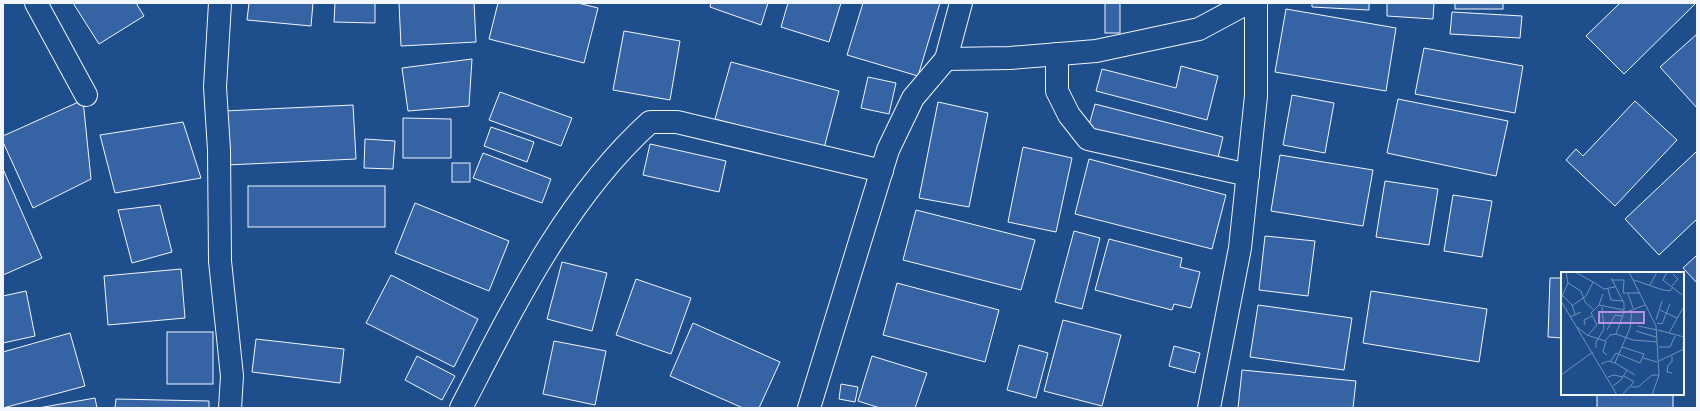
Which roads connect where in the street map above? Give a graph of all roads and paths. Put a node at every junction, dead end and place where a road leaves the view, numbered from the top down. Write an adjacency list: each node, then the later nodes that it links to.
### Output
1 (36, 3): 8 (street)
2 (220, 3): 11 (street)
3 (961, 3): 7 (street)
4 (1242, 3): 6 (street)
5 (1256, 3): 10 (street)
6 (1057, 54): 7 (street); 10 (street)
7 (946, 59): 9 (street)
8 (86, 95)
9 (882, 171): 12 (street); 13 (street)
10 (1248, 175): 14 (street)
11 (230, 408)
12 (461, 408)
13 (809, 408)
14 (1208, 408)

